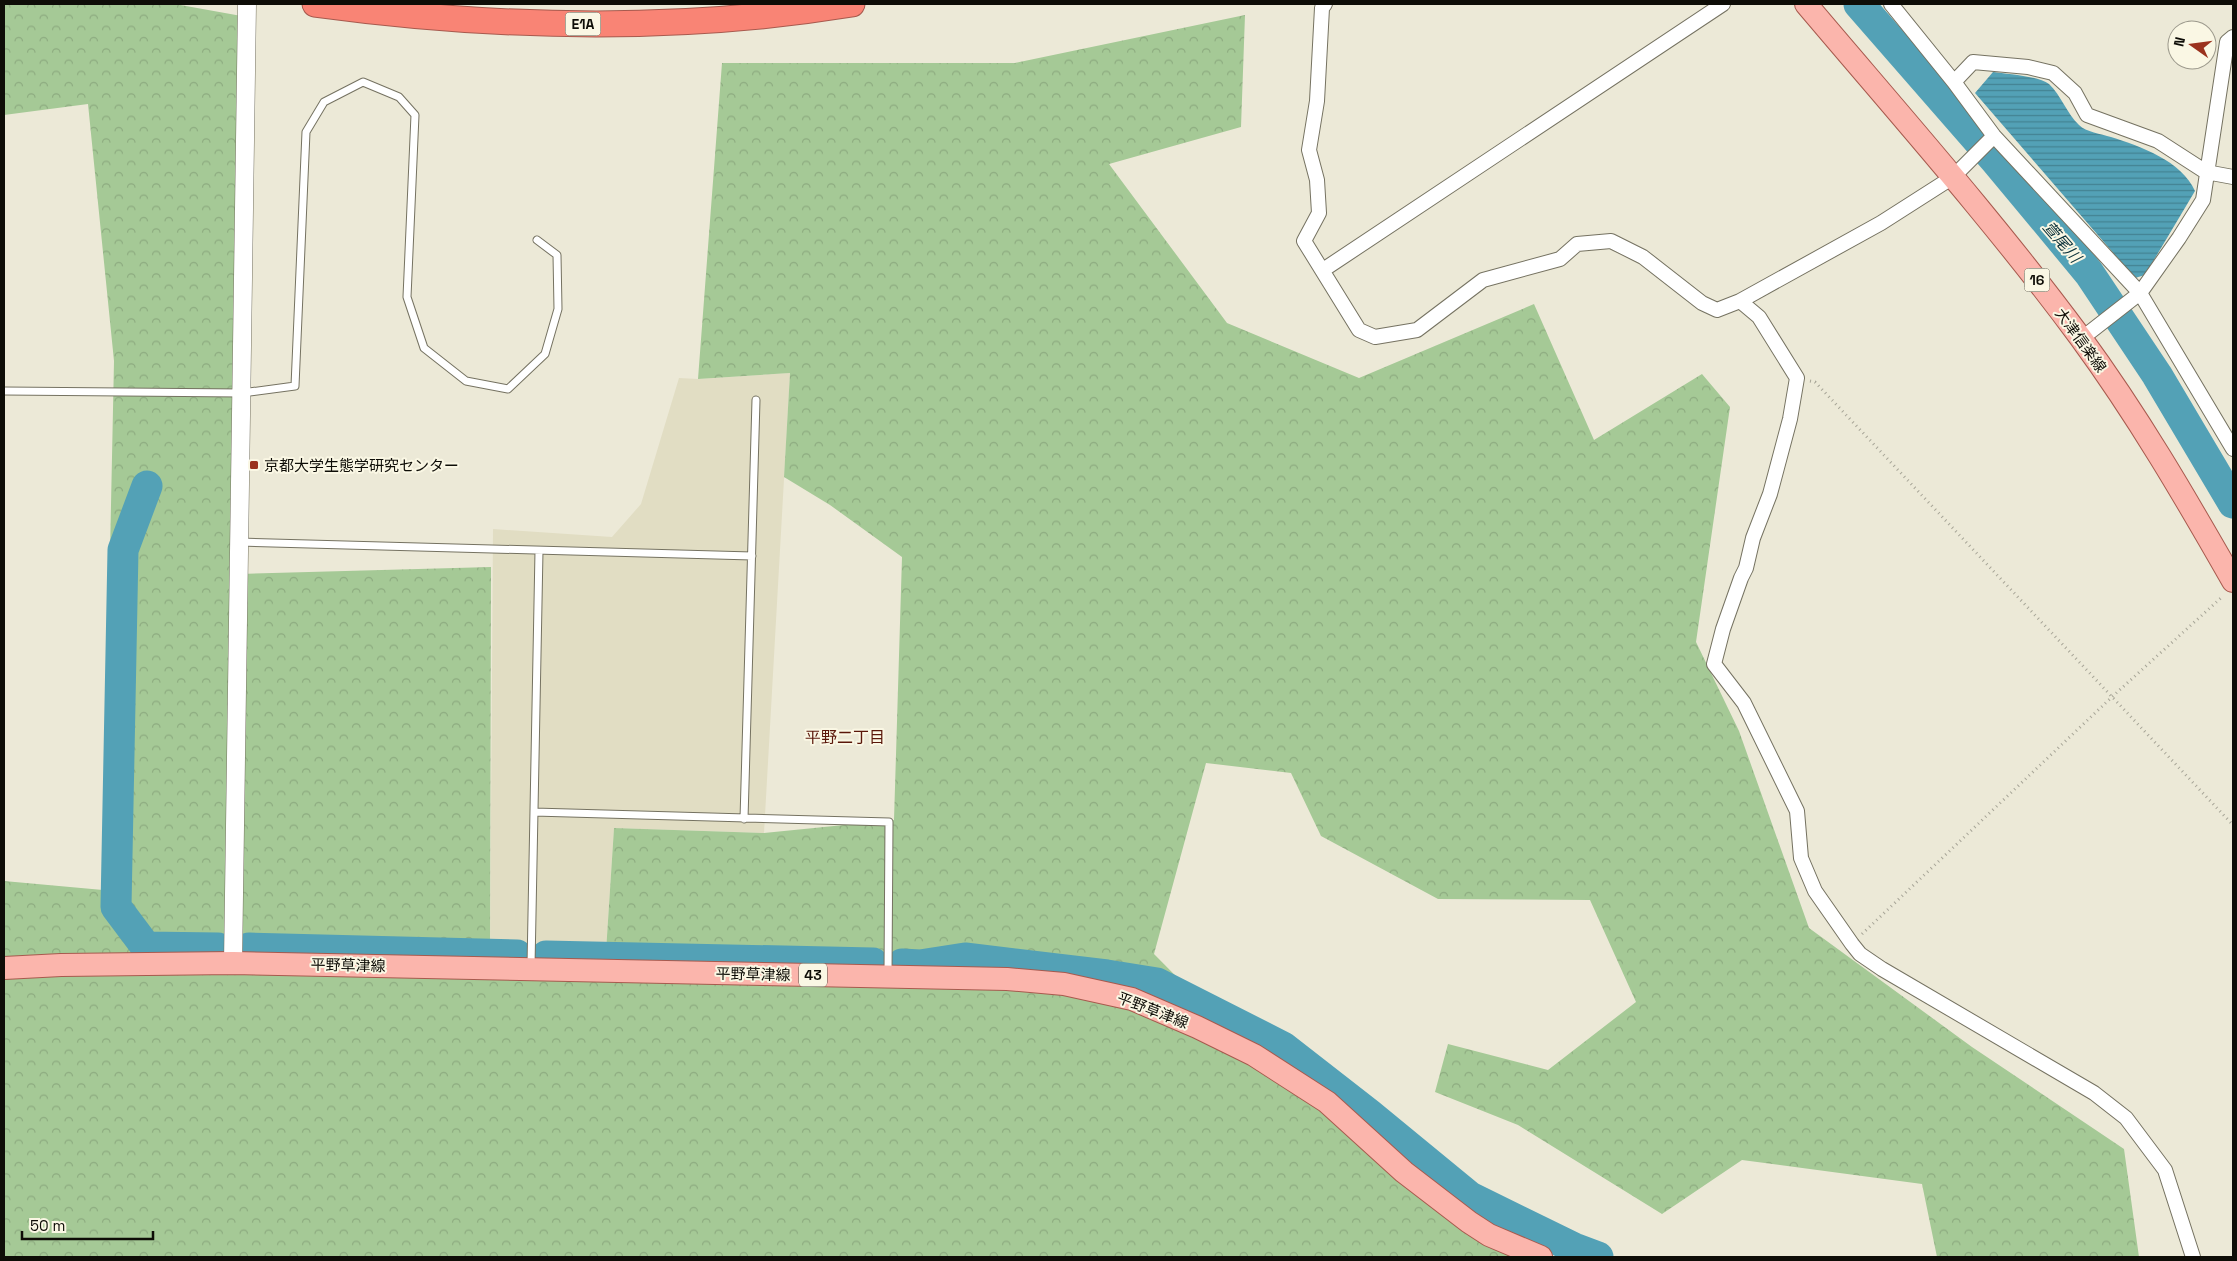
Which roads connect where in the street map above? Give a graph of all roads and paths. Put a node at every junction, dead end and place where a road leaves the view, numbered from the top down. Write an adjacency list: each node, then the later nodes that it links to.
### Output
1 (247, 4): 21 (street)
2 (315, 4): 3 (highway, E1A)
3 (852, 4)
4 (1325, 4): 15 (street)
5 (1723, 4): 15 (street)
6 (1806, 4): 12 (main road, 大津信楽線 / 16)
7 (1891, 4): 9 (street)
8 (2233, 37): 11 (street)
9 (1954, 82): 10 (street); 11 (street)
10 (1993, 137): 12 (street); 16 (street)
11 (2206, 172): 13 (street); 16 (street)
12 (1954, 176): 17 (street); 18 (main road, 大津信楽線 / 16)
13 (2233, 177)
14 (537, 240): 21 (lane)
15 (1323, 270): 17 (street)
16 (2134, 298): 18 (street); 23 (street)
17 (1740, 301): 19 (street)
18 (2088, 333): 27 (main road, 大津信楽線 / 16)
19 (1797, 378): 28 (path); 32 (street)
20 (4, 391): 21 (lane)
21 (242, 393): 24 (street)
22 (756, 400): 26 (lane)
23 (2233, 449)
24 (240, 542): 25 (lane); 33 (street)
25 (539, 551): 26 (lane); 29 (lane)
26 (752, 556): 30 (lane)
27 (2230, 587): 28 (path)
28 (2113, 696): 31 (path); 32 (path)
29 (534, 812): 30 (lane); 35 (lane)
30 (744, 819): 36 (lane)
31 (2233, 825)
32 (1852, 944): 38 (street)
33 (234, 963): 34 (main road, 平野草津線 / 43); 35 (main road, 平野草津線 / 43)
34 (4, 968)
35 (531, 969): 36 (main road, 平野草津線 / 43)
36 (888, 977): 37 (main road, 平野草津線 / 43)
37 (1541, 1257)
38 (2193, 1257)

